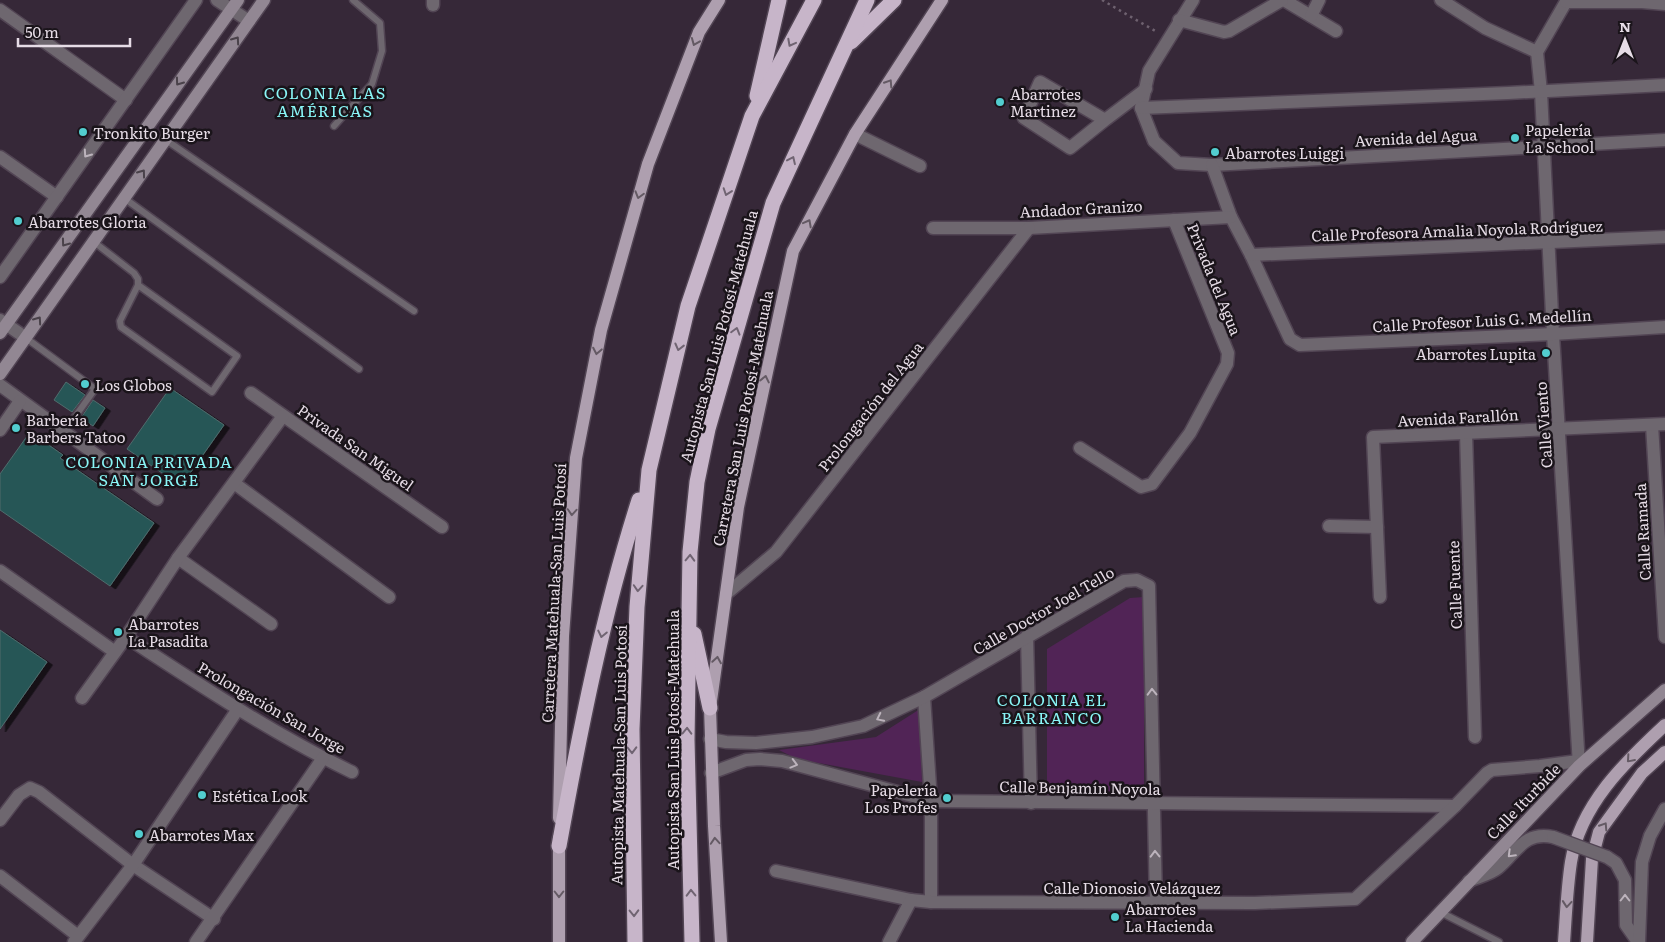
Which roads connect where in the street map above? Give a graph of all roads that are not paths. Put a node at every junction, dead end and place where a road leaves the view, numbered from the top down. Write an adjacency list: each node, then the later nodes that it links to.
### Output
1 (196, 0): 28 (street)
2 (217, 0): 17 (street)
3 (264, 0): 21 (street)
4 (353, 0): 32 (lane)
5 (719, 0): 105 (main road, Carretera Matehuala-San Luis Potosí, one-way to 105)
6 (779, 0): 30 (highway)
7 (814, 0): 30 (highway, Autopista Matehuala-San Luis Potosí, one-way to 30)
8 (867, 0): 23 (highway, Autopista San Luis Potosí-Matehuala)
9 (894, 0): 23 (highway)
10 (942, 0): 33 (main road, Carretera San Luis Potosí-Matehuala, one-way to 10)
11 (1193, 0): 20 (street)
12 (1283, 0): 19 (street); 20 (street)
13 (1319, 0): 19 (street)
14 (1441, 0): 24 (street)
15 (1567, 1): 16 (street); 24 (street)
16 (1665, 4)
17 (235, 5): 21 (street); 53 (street, one-way to 53)
18 (0, 10): 28 (street)
19 (1311, 16): 22 (street)
20 (1180, 20): 26 (street)
21 (249, 21): 34 (street, one-way to 21)
22 (1336, 31)
23 (845, 49): 80 (highway, Autopista San Luis Potosí-Matehuala, one-way to 23)
24 (1537, 52): 27 (street, Calle Viento)
25 (1665, 85): 27 (street)
26 (1146, 89): 29 (street); 31 (street)
27 (1541, 92): 29 (street); 36 (street, Calle Viento)
28 (126, 100): 40 (street, one-way to 40)
29 (1141, 108): 38 (street, Avenida del Agua)
30 (752, 116): 69 (highway, Autopista Matehuala-San Luis Potosí, one-way to 69)
31 (1105, 120): 31 (street)
32 (334, 126)
33 (855, 134): 39 (street); 77 (main road, Carretera San Luis Potosí-Matehuala, one-way to 33)
34 (166, 140): 41 (street, one-way to 34); 52 (lane)
35 (1665, 140): 36 (street, Avenida del Agua)
36 (1544, 146): 38 (street, Avenida del Agua); 48 (street, Calle Viento)
37 (0, 157): 40 (street)
38 (1212, 165): 42 (street)
39 (920, 166)
40 (57, 197): 50 (street)
41 (124, 198): 47 (street); 57 (lane)
42 (1231, 217): 43 (street, Andador Granizo); 49 (street)
43 (1174, 220): 45 (street, Andador Granizo); 68 (street, Privada del Agua)
44 (933, 228): 45 (street, Andador Granizo)
45 (1030, 228): 77 (street, Prolongación del Agua)
46 (1665, 237): 48 (street, Calle Profesora Amalia Noyola Rodríguez)
47 (94, 242): 51 (lane); 56 (street, one-way to 47)
48 (1548, 244): 49 (street, Calle Profesora Amalia Noyola Rodríguez); 55 (street, Calle Viento)
49 (1251, 255): 55 (street, Calle Profesor Luis G. Medellín)
50 (0, 277)
51 (138, 285): 51 (lane)
52 (414, 311)
53 (2, 326): 56 (street)
54 (1665, 327): 55 (street, Calle Profesor Luis G. Medellín)
55 (1553, 334): 64 (street, Calle Viento)
56 (26, 338): 58 (street); 66 (lane)
57 (359, 369)
58 (0, 374)
59 (0, 385): 61 (street)
60 (250, 393): 62 (street, Privada San Miguel)
61 (20, 400): 65 (street); 66 (street)
62 (284, 416): 70 (street); 73 (street, Privada San Miguel)
63 (1659, 425): 64 (street, Avenida Farallón); 84 (street, Calle Ramada)
64 (1560, 429): 67 (street, Avenida Farallón); 96 (street, Calle Viento)
65 (0, 430)
66 (64, 432): 71 (street)
67 (1466, 433): 74 (street, Avenida Farallón); 92 (street, Calle Fuente)
68 (1080, 448)
69 (649, 470): 105 (highway, one-way to 105); 118 (highway, Autopista Matehuala-San Luis Potosí, one-way to 118)
70 (234, 483): 75 (street); 78 (street)
71 (157, 499)
72 (1328, 526): 74 (street)
73 (442, 527)
74 (1377, 527): 79 (street)
75 (178, 558): 81 (street); 83 (street)
76 (0, 571): 85 (street)
77 (726, 594): 89 (main road, Carretera San Luis Potosí-Matehuala, one-way to 77)
78 (389, 597)
79 (1380, 597)
80 (689, 607): 89 (highway); 119 (highway, Autopista San Luis Potosí-Matehuala, one-way to 80)
81 (271, 624)
82 (1027, 636): 87 (street, Calle Doctor Joel Tello); 100 (street); 101 (street, Calle Doctor Joel Tello, one-way to 82)
83 (126, 637): 85 (street); 90 (street, Prolongación San Jorge)
84 (1665, 637)
85 (115, 652): 88 (street)
86 (1665, 690): 96 (street, Calle Iturbide)
87 (924, 697): 93 (street, Calle Doctor Joel Tello, one-way to 93); 99 (street)
88 (82, 698)
89 (710, 708): 93 (main road, Carretera San Luis Potosí-Matehuala)
90 (238, 709): 95 (street, Prolongación San Jorge); 106 (street)
91 (1665, 725): 124 (main road, one-way to 124)
92 (1475, 737)
93 (710, 739): 98 (main road, Carretera San Luis Potosí-Matehuala)
94 (1665, 752): 125 (main road, one-way to 94)
95 (323, 758): 97 (street, Prolongación San Jorge); 114 (street)
96 (1579, 764): 102 (street, Calle Dionosio Velázquez); 109 (street, Calle Iturbide)
97 (352, 772)
98 (711, 773): 99 (street, Calle Benjamín Noyola, one-way to 99); 120 (main road, Carretera San Luis Potosí-Matehuala, one-way to 98)
99 (931, 801): 100 (street, Calle Benjamín Noyola); 111 (street)
100 (1031, 803): 101 (street, Calle Benjamín Noyola)
101 (1154, 804): 102 (street, Calle Benjamín Noyola); 112 (street, Calle Doctor Joel Tello, one-way to 101)
102 (1455, 806): 112 (street, Calle Dionosio Velázquez)
103 (1665, 809): 126 (street)
104 (0, 820): 106 (street)
105 (559, 846): 117 (main road, Carretera Matehuala-San Luis Potosí, one-way to 117)
106 (133, 865): 114 (street); 115 (street)
107 (776, 871): 110 (street, Calle Dionosio Velázquez)
108 (0, 876): 115 (street)
109 (1470, 881): 113 (street, Calle Iturbide); 126 (street, one-way to 109, bridge)
110 (911, 900): 111 (street, Calle Dionosio Velázquez); 121 (street)
111 (931, 902): 112 (street, Calle Dionosio Velázquez)
112 (1156, 903)
113 (1440, 912): 122 (street, Calle Iturbide); 123 (lane)
114 (214, 919): 116 (street)
115 (76, 939)
116 (196, 942)
117 (559, 942)
118 (634, 942)
119 (692, 942)
120 (721, 942)
121 (889, 942)
122 (1412, 942)
123 (1499, 942)
124 (1564, 942)
125 (1586, 942)
126 (1639, 942)

